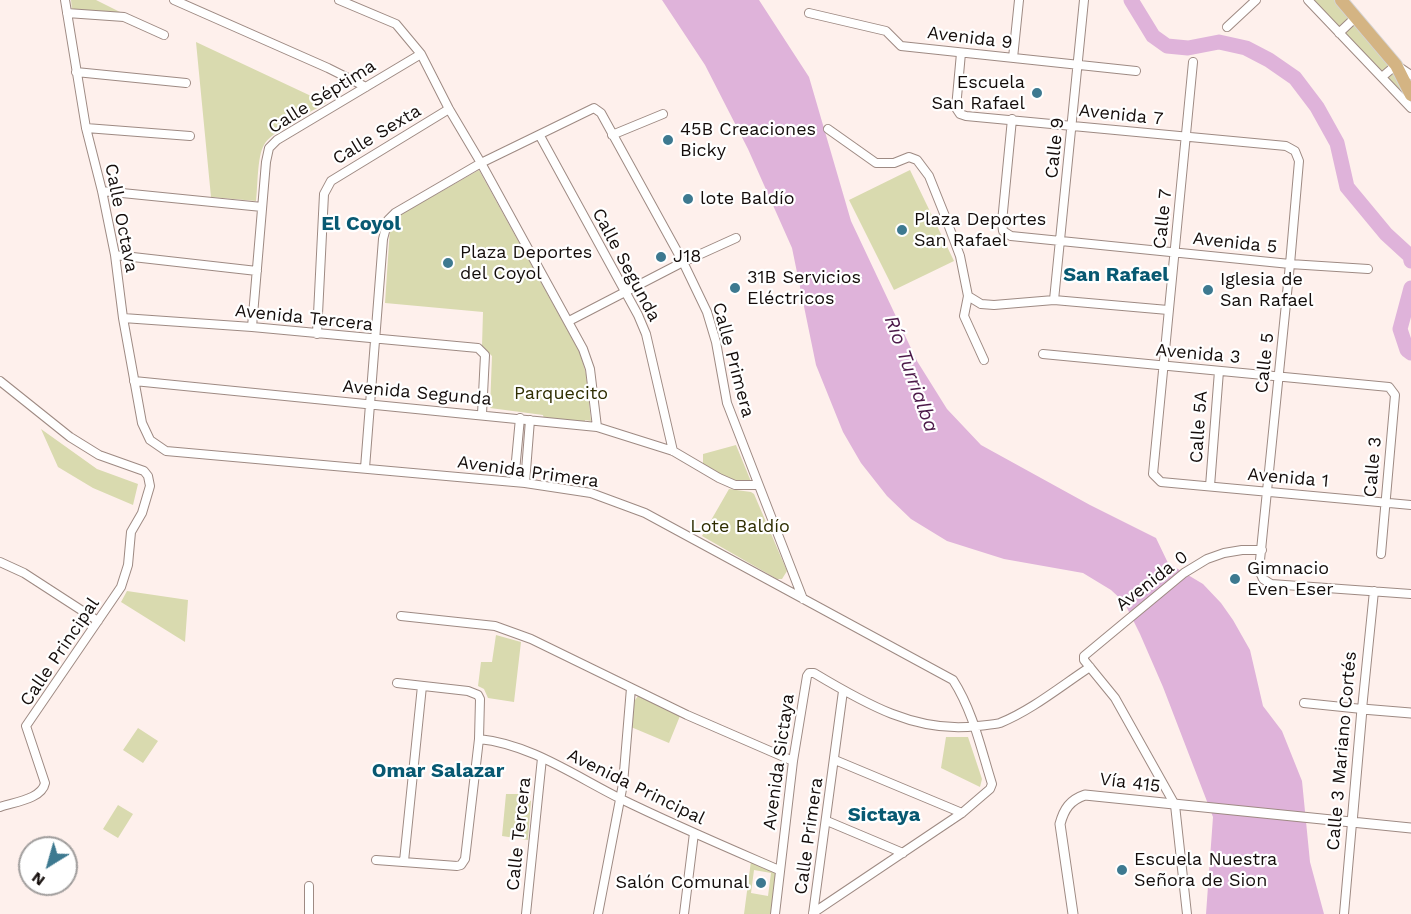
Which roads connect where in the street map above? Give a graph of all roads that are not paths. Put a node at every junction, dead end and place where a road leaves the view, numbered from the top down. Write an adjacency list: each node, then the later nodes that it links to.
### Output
1 (65, 0): 9 (street, Calle Octava)
2 (174, 0): 26 (street)
3 (339, 0): 16 (street)
4 (1019, 0): 17 (street)
5 (1084, 0): 20 (street, Calle 9)
6 (1256, 0): 12 (street)
7 (1341, 0): 11 (main road)
8 (1310, 1): 13 (street)
9 (67, 13): 14 (street); 22 (street, Calle Octava)
10 (809, 13): 15 (street, Avenida 9)
11 (1356, 17): 13 (street); 19 (main road)
12 (1227, 27)
13 (1339, 33): 24 (street)
14 (164, 35)
15 (961, 52): 17 (street, Avenida 9); 31 (street, Avenida 7)
16 (422, 54): 26 (street, Calle Séptima); 29 (street)
17 (1013, 58): 20 (street, Avenida 9)
18 (1192, 62): 38 (street, Calle 7)
19 (1396, 65): 23 (street); 24 (street); 27 (main road)
20 (1077, 66): 21 (street, Avenida 9); 32 (street, Calle 9)
21 (1136, 71)
22 (76, 72): 25 (street); 33 (street, Calle Octava)
23 (1411, 75)
24 (1382, 77): 28 (street)
25 (186, 83)
26 (366, 87): 42 (street, Calle Séptima)
27 (1411, 95)
28 (1411, 108)
29 (449, 109): 40 (street); 58 (street, Calle Sexta)
30 (663, 114): 35 (street)
31 (1012, 119): 32 (street, Avenida 7); 44 (street, Avenida 5)
32 (1072, 126): 38 (street, Avenida 7); 44 (street, Calle 9)
33 (86, 128): 36 (street); 41 (street, Calle Octava)
34 (828, 129): 52 (street)
35 (612, 135): 37 (street, Calle Primera); 47 (street, Calle Primera)
36 (190, 136)
37 (540, 136): 40 (street); 51 (street, Calle Segunda)
38 (1186, 137): 39 (street, Avenida 7); 45 (street, Calle 7)
39 (1286, 146): 48 (street, Calle 5)
40 (482, 163): 56 (street); 59 (street)
41 (102, 191): 42 (street); 46 (street, Calle Octava)
42 (262, 207): 50 (street, Calle Séptima)
43 (736, 237): 47 (street)
44 (1060, 240): 45 (street, Avenida 5); 53 (street, Calle 9)
45 (1175, 253): 48 (street, Avenida 5); 54 (street, Calle 7)
46 (115, 255): 50 (street); 55 (street, Calle Octava)
47 (682, 262): 51 (street); 79 (street, Calle Primera)
48 (1290, 264): 49 (street, Avenida 5); 64 (street, Calle 5)
49 (1368, 270)
50 (257, 271): 57 (street, Calle Séptima)
51 (625, 292): 56 (street); 74 (street, Calle Segunda)
52 (968, 296): 53 (street); 61 (street)
53 (1054, 300): 54 (street)
54 (1168, 310): 62 (street, Calle 7)
55 (123, 318): 57 (street, Avenida Tercera); 66 (street, Calle Octava)
56 (569, 321): 72 (street)
57 (252, 327): 58 (street, Avenida Tercera)
58 (317, 334): 59 (street, Avenida Tercera)
59 (375, 340): 68 (street); 69 (street, Avenida Tercera)
60 (1043, 354): 62 (street, Avenida 3)
61 (984, 360)
62 (1164, 366): 63 (street, Avenida 3); 77 (street, Calle 7)
63 (1218, 371): 64 (street, Avenida 3); 80 (street, Calle 5A)
64 (1279, 376): 67 (street, Avenida 3); 81 (street, Calle 5)
65 (0, 381): 91 (street, Calle Principal)
66 (134, 381): 68 (street, Avenida Segunda); 73 (street, Calle Octava)
67 (1386, 386): 82 (street, Calle 3)
68 (369, 404): 69 (street, Avenida Segunda); 75 (street)
69 (482, 414): 70 (street, Avenida Segunda)
70 (520, 418): 71 (street, Avenida Segunda); 76 (street)
71 (530, 420): 72 (street, Avenida Segunda); 78 (street)
72 (597, 427): 74 (street, Avenida Segunda)
73 (150, 440): 75 (street, Avenida Primera)
74 (673, 451): 79 (street, Avenida Segunda)
75 (365, 468): 76 (street, Avenida Primera)
76 (514, 482): 78 (street, Avenida Primera)
77 (1161, 482): 80 (street, Avenida 1)
78 (525, 483): 89 (street, Avenida Primera)
79 (757, 485): 89 (street, Calle Primera)
80 (1210, 486): 81 (street, Avenida 1)
81 (1266, 491): 82 (street, Avenida 1); 84 (street, Calle 5)
82 (1385, 502): 83 (street, Avenida 1); 85 (street, Calle 3)
83 (1411, 504)
84 (1262, 550): 87 (street, Calle 5); 92 (street, Avenida 0)
85 (1381, 555)
86 (0, 562): 91 (street)
87 (1374, 591): 88 (street); 98 (street, Calle 3 Mariano Cortés)
88 (1411, 594)
89 (803, 599): 100 (street, Avenida Primera)
90 (401, 616): 95 (street)
91 (98, 621): 107 (street, Calle Principal)
92 (1090, 667): 100 (street, Avenida Sictaya); 106 (street)
93 (397, 683): 94 (street)
94 (422, 686): 101 (street); 115 (street)
95 (631, 688): 104 (street); 105 (street)
96 (843, 691): 100 (street, Avenida Sictaya); 103 (street, Calle Primera); 104 (street, Avenida Sictaya)
97 (1304, 703): 98 (street)
98 (1362, 709): 99 (street); 110 (street, Calle 3 Mariano Cortés)
99 (1411, 713)
100 (974, 727): 108 (street)
101 (478, 739): 102 (street, Avenida Principal); 115 (street)
102 (542, 758): 105 (street, Avenida Principal); 120 (street, Calle Tercera)
103 (835, 760): 108 (street); 109 (street, Calle Primera)
104 (793, 761): 116 (street, Avenida Sictaya)
105 (620, 798): 112 (street, Avenida Principal); 121 (street)
106 (1174, 805): 110 (street, Vía 415); 124 (street, Vía 415); 125 (street)
107 (0, 807)
108 (962, 813): 113 (street)
109 (827, 821): 113 (street); 118 (street, Calle Primera)
110 (1352, 823): 111 (street, Vía 415); 126 (street, Calle 3 Mariano Cortés)
111 (1411, 828)
112 (694, 833): 116 (street, Avenida Principal); 122 (street)
113 (903, 853): 118 (street)
114 (376, 860): 115 (street)
115 (404, 861)
116 (779, 870): 123 (street, Avenida Sictaya)
117 (309, 886): 119 (street)
118 (813, 913)
119 (309, 914)
120 (526, 914)
121 (598, 914)
122 (684, 914)
123 (775, 914)
124 (1073, 914)
125 (1187, 914)
126 (1344, 914)

